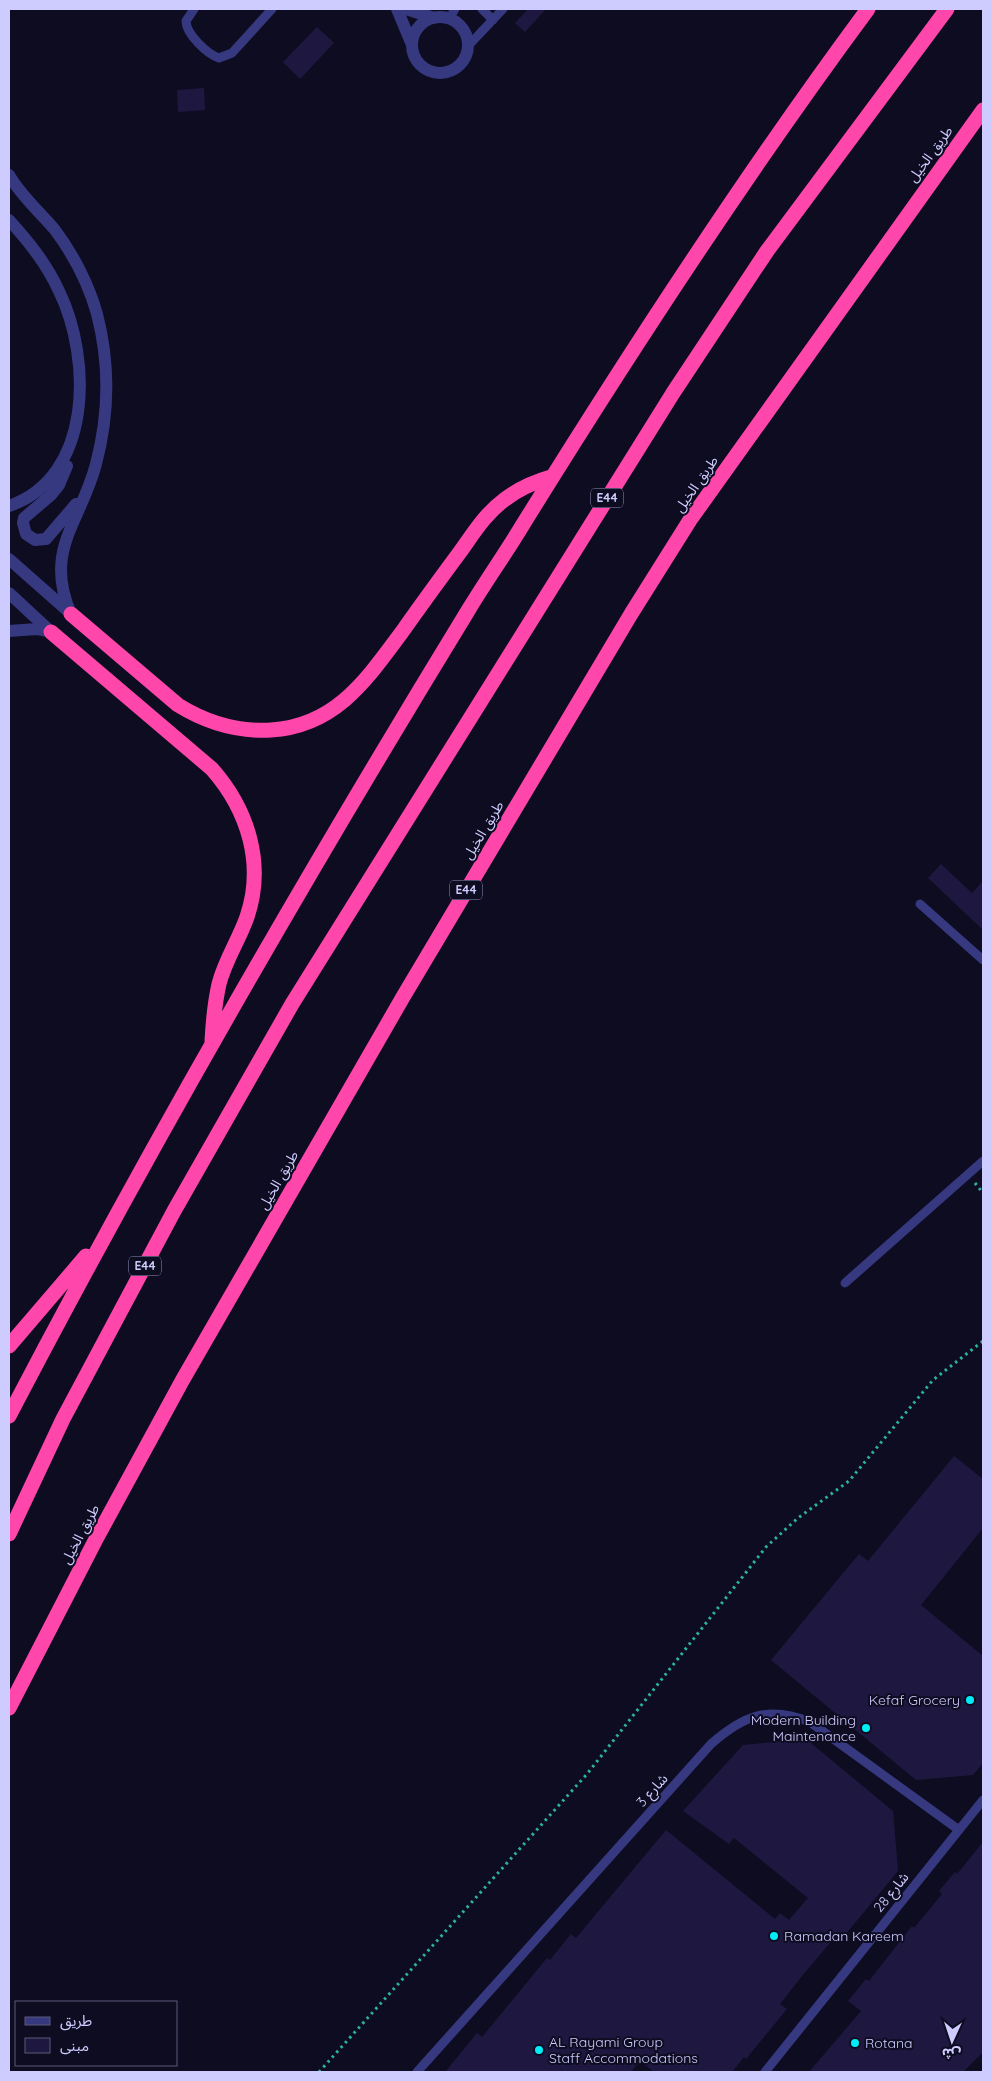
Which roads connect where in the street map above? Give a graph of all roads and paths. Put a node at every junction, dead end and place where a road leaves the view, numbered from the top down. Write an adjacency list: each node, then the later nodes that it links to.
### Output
1 (194, 9): 2 (lane)
2 (272, 9)
3 (397, 9): 12 (street)
4 (406, 9): 10 (street)
5 (482, 9): 11 (lane)
6 (504, 9): 11 (lane)
7 (868, 9): 18 (highway)
8 (947, 9): 35 (highway, E44)
9 (452, 14): 10 (street); 13 (street)
10 (434, 18): 12 (street)
11 (494, 20): 13 (lane)
12 (412, 46): 13 (street)
13 (468, 46)
14 (983, 110): 36 (highway, طريق الخيل / E44)
15 (9, 175): 19 (street)
16 (9, 220): 17 (street)
17 (70, 439): 19 (street); 20 (street)
18 (551, 477): 23 (highway); 28 (highway)
19 (89, 486): 23 (street)
20 (9, 506)
21 (9, 559): 23 (street)
22 (9, 593): 25 (street)
23 (71, 614)
24 (9, 631): 25 (street)
25 (51, 632): 28 (highway)
26 (920, 904): 27 (lane)
27 (983, 960)
28 (212, 1043): 30 (highway)
29 (983, 1161): 31 (lane)
30 (105, 1233): 33 (highway); 34 (highway)
31 (845, 1283)
32 (983, 1341): 39 (path)
33 (9, 1346)
34 (9, 1416)
35 (9, 1534)
36 (9, 1708)
37 (983, 1800): 38 (lane, شارع 28)
38 (959, 1830): 40 (lane, شارع 3); 41 (lane, شارع 28)
39 (319, 2072)
40 (417, 2072)
41 (765, 2072)

